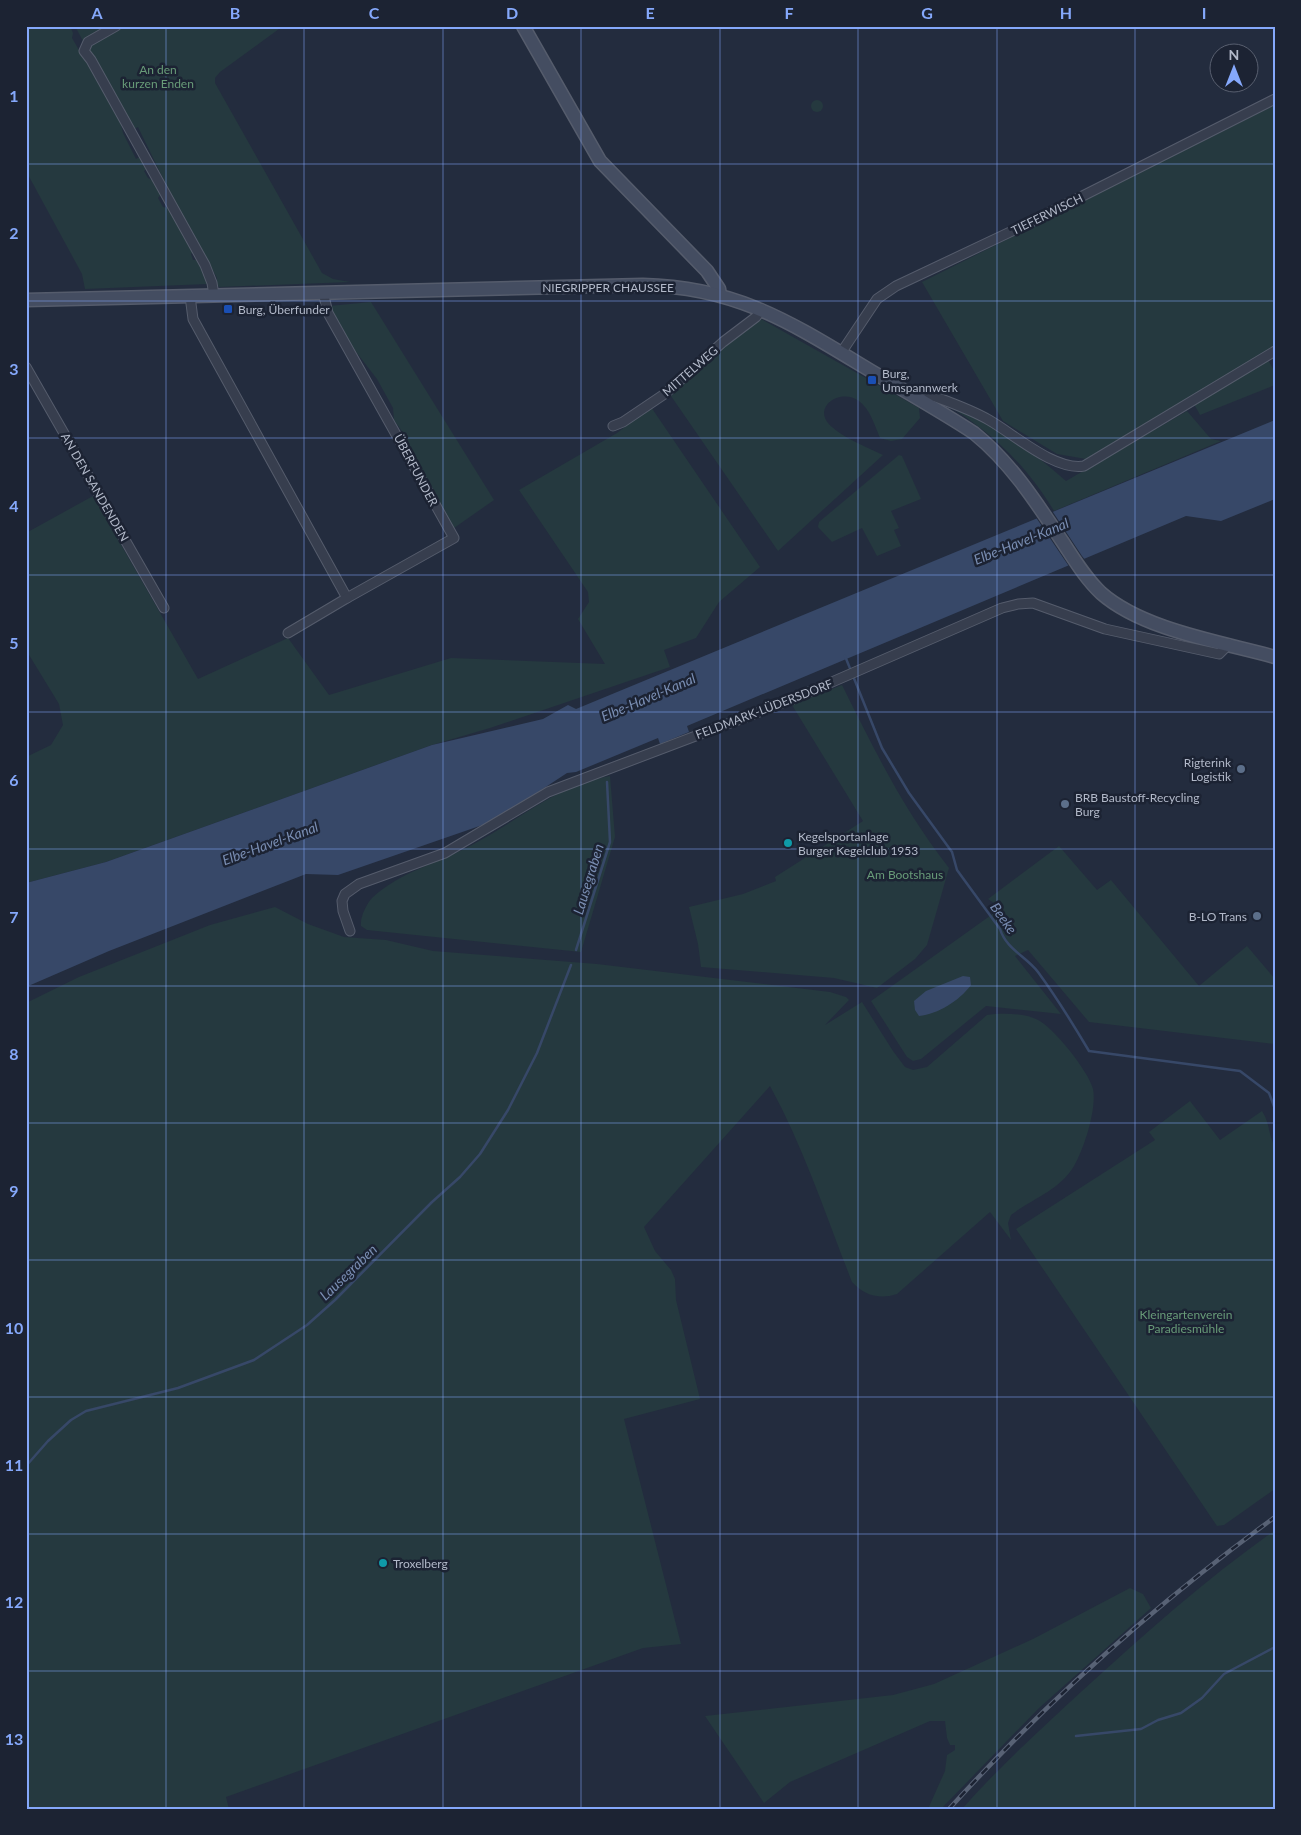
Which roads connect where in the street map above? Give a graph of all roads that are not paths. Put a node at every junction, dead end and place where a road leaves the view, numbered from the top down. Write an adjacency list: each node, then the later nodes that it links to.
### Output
1 (116, 26): 5 (street)
2 (523, 26): 6 (main road)
3 (1275, 99): 11 (street, TIEFERWISCH)
4 (323, 292): 5 (main road, NIEGRIPPER CHAUSSEE); 6 (main road, NIEGRIPPER CHAUSSEE); 15 (street, ÜBERFUNDER)
5 (214, 295): 7 (main road, NIEGRIPPER CHAUSSEE)
6 (720, 295): 9 (main road, NIEGRIPPER CHAUSSEE)
7 (190, 296): 8 (main road, NIEGRIPPER CHAUSSEE); 15 (street)
8 (26, 300)
9 (762, 309): 11 (main road, NIEGRIPPER CHAUSSEE); 14 (street, MITTELWEG)
10 (1275, 351): 13 (street)
11 (841, 353): 13 (main road, NIEGRIPPER CHAUSSEE)
12 (26, 367): 16 (street, AN DEN SANDENDEN)
13 (923, 401): 18 (main road, NIEGRIPPER CHAUSSEE)
14 (613, 426)
15 (347, 598): 17 (street, ÜBERFUNDER)
16 (164, 608)
17 (288, 632)
18 (1229, 644): 19 (main road, NIEGRIPPER CHAUSSEE); 20 (street, FELDMARK-LÜDERSDORF)
19 (1275, 656)
20 (350, 931)

